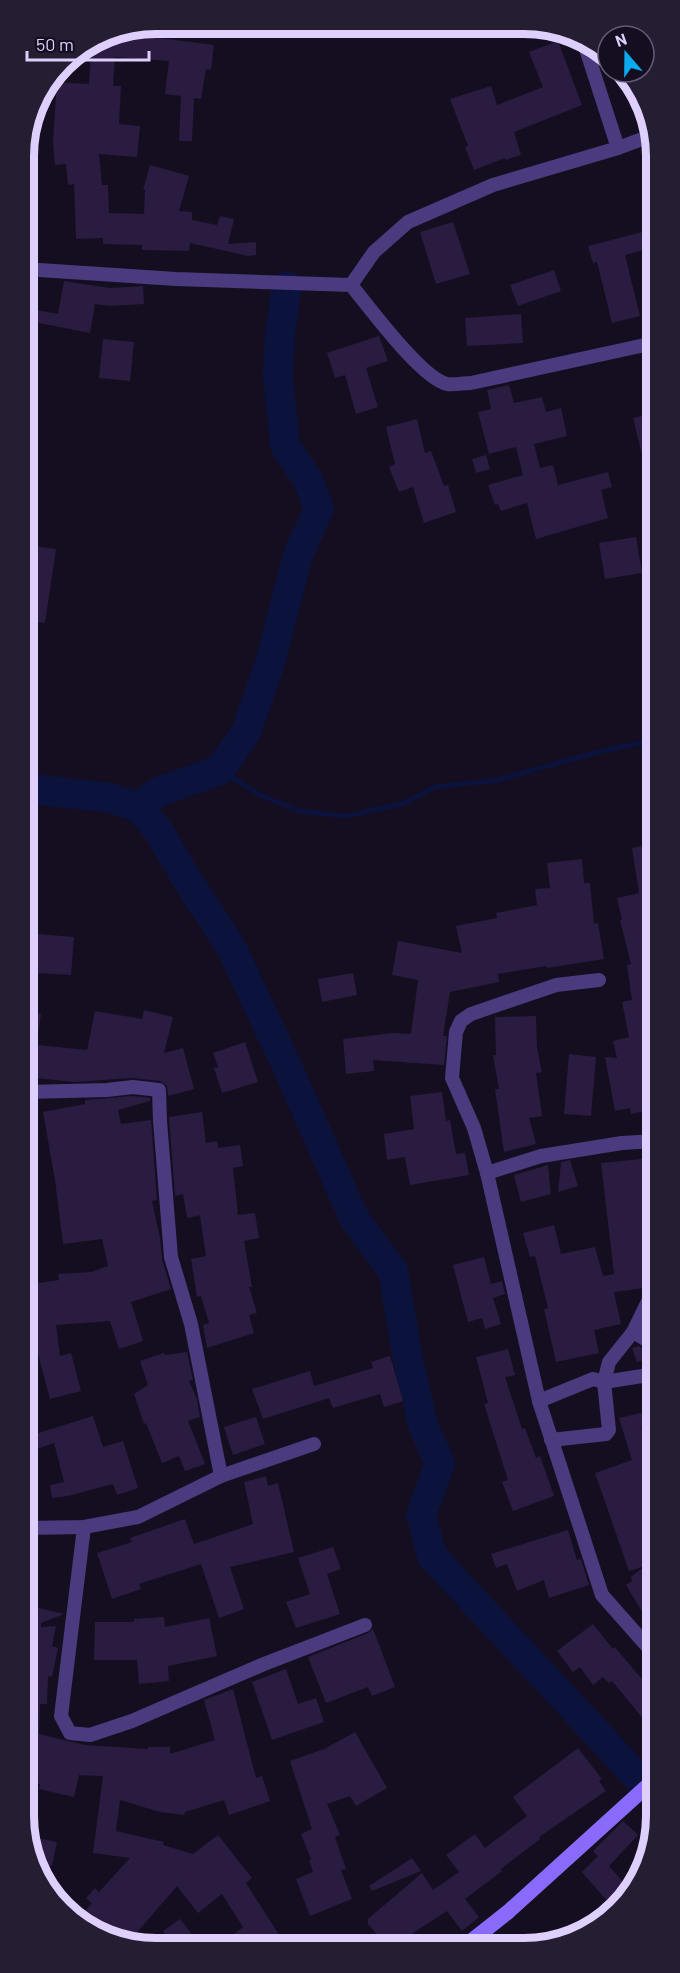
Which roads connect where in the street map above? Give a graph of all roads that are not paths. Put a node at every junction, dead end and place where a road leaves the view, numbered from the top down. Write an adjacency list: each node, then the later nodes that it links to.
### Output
1 (587, 53): 3 (street)
2 (644, 138): 3 (street)
3 (618, 148): 5 (street)
4 (35, 270): 5 (street)
5 (351, 285): 6 (street)
6 (646, 345)
7 (599, 980): 10 (street)
8 (34, 1092): 19 (street)
9 (645, 1142): 10 (street)
10 (487, 1173): 16 (street)
11 (645, 1307): 12 (street)
12 (633, 1332): 13 (street); 15 (street)
13 (645, 1339)
14 (645, 1376): 15 (street)
15 (604, 1382): 16 (street); 17 (street)
16 (538, 1401): 17 (street)
17 (551, 1440): 23 (street)
18 (314, 1444): 19 (street)
19 (220, 1476): 20 (street)
20 (84, 1527): 21 (street); 22 (street)
21 (34, 1528)
22 (365, 1625)
23 (645, 1643)
24 (645, 1788): 25 (street)
25 (475, 1938)

